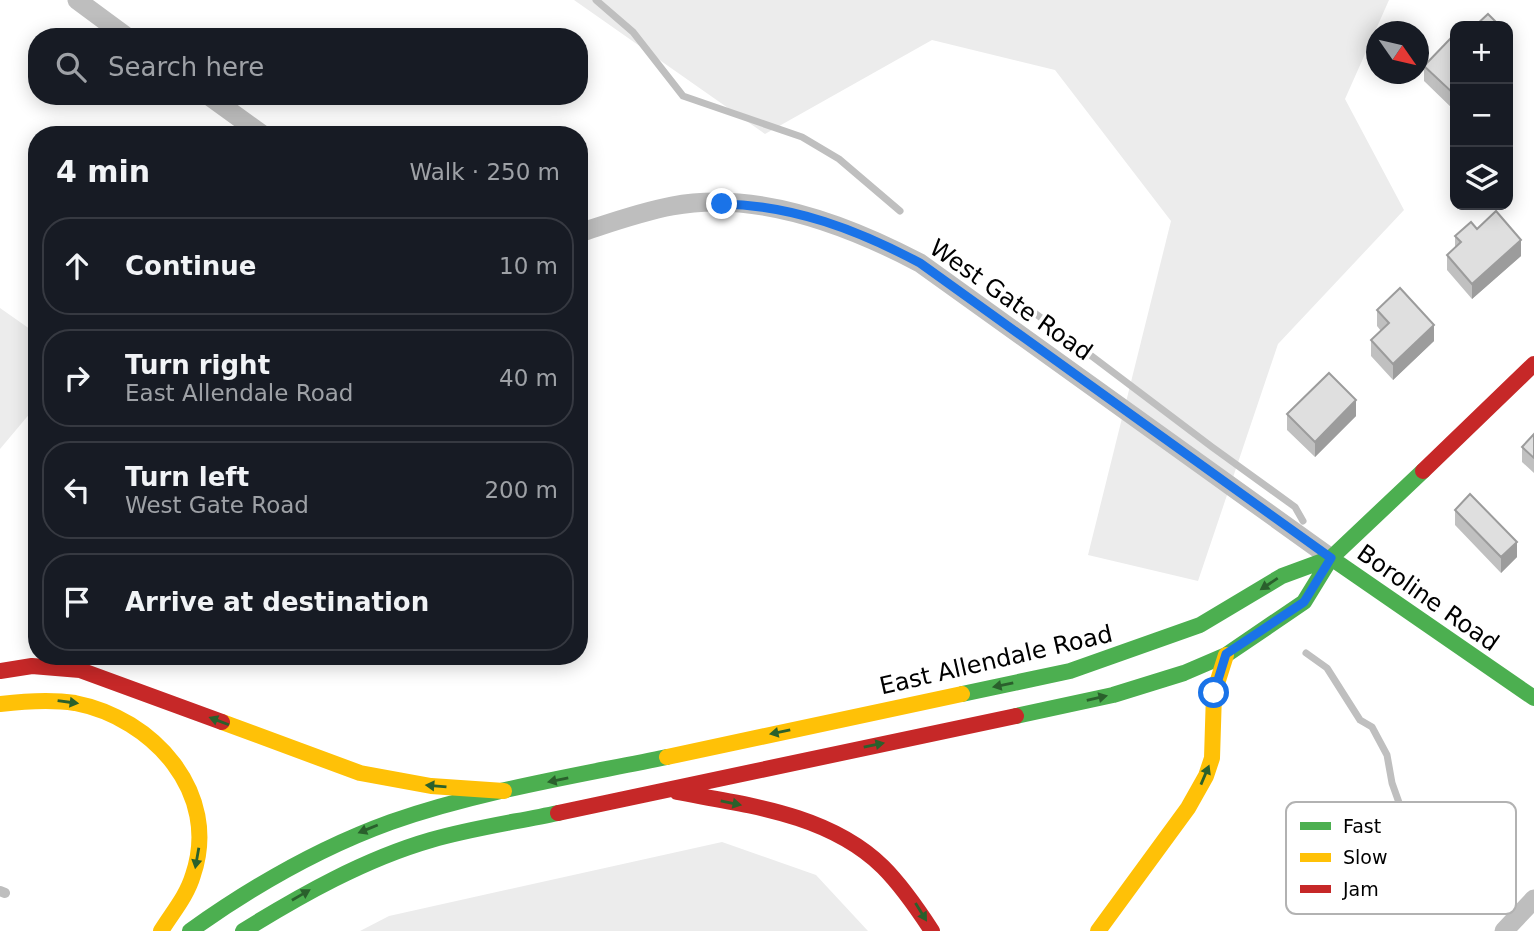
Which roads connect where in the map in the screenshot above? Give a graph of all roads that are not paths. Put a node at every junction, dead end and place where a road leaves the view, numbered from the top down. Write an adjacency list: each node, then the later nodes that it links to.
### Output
1 (77, 0): 2 (street)
2 (115, 28)
3 (221, 105): 4 (street)
4 (251, 126)
5 (588, 230): 7 (street, West Gate Road)
6 (1534, 364): 7 (main road)
7 (1331, 558): 8 (main road); 10 (main road, Boroline Road); 13 (main road, East Allendale Road, one-way to 13)
8 (1226, 654): 12 (main road, one-way to 8); 19 (main road, one-way to 8)
9 (0, 671): 13 (main road, one-way to 9)
10 (1534, 698)
11 (0, 704): 15 (main road, one-way to 15)
12 (664, 790): 17 (main road, one-way to 12); 18 (main road, one-way to 18)
13 (504, 791): 16 (main road, East Allendale Road, one-way to 16)
14 (1534, 899): 20 (street)
15 (161, 931)
16 (190, 931)
17 (243, 931)
18 (932, 931)
19 (1098, 931)
20 (1504, 931)

